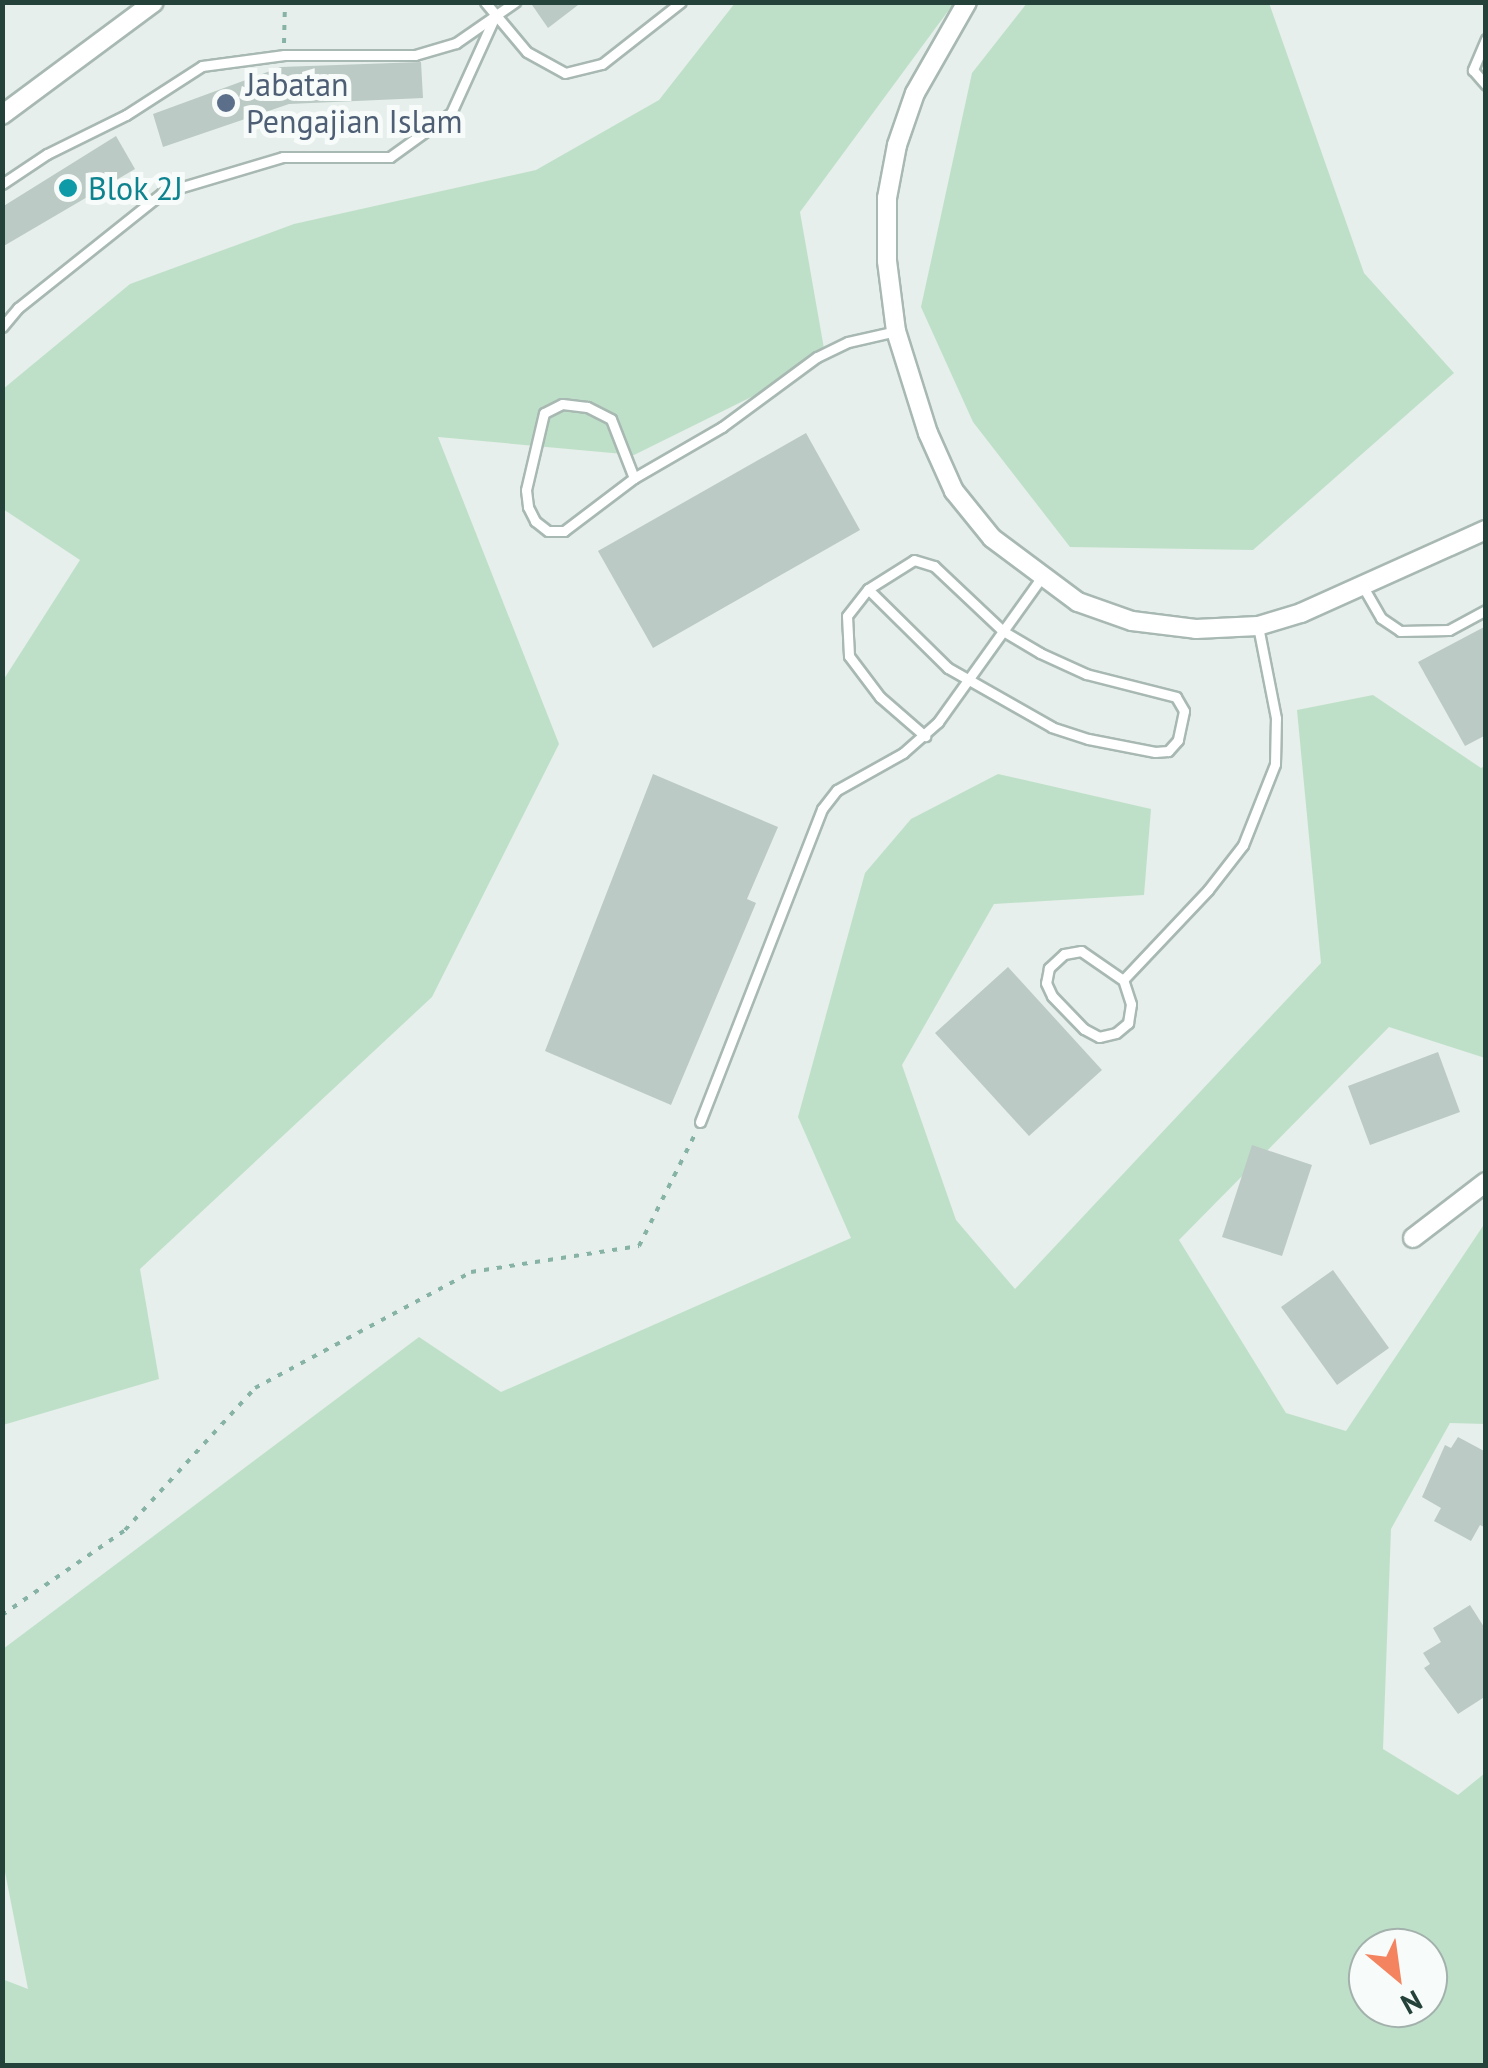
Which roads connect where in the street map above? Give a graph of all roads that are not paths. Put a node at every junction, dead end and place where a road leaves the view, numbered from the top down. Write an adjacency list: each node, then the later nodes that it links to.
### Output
1 (154, 2): 9 (street)
2 (485, 2): 6 (lane)
3 (515, 2): 6 (lane)
4 (681, 2): 6 (lane)
5 (967, 2): 12 (street)
6 (494, 18): 10 (lane); 11 (lane)
7 (1486, 39): 8 (lane)
8 (1486, 85)
9 (2, 115)
10 (2, 184)
11 (2, 326)
12 (896, 331): 13 (lane); 15 (street)
13 (634, 478): 13 (lane)
14 (1486, 530): 16 (street)
15 (1041, 578): 19 (street); 20 (lane)
16 (1362, 586): 18 (lane); 19 (street)
17 (868, 589): 20 (lane); 21 (lane); 22 (lane)
18 (1486, 610)
19 (1258, 626): 23 (lane)
20 (1003, 631): 21 (lane); 21 (lane)
21 (969, 682): 22 (lane)
22 (925, 736): 24 (lane)
23 (1123, 980): 23 (lane)
24 (700, 1122)
25 (1486, 1182): 26 (street)
26 (1413, 1238)

